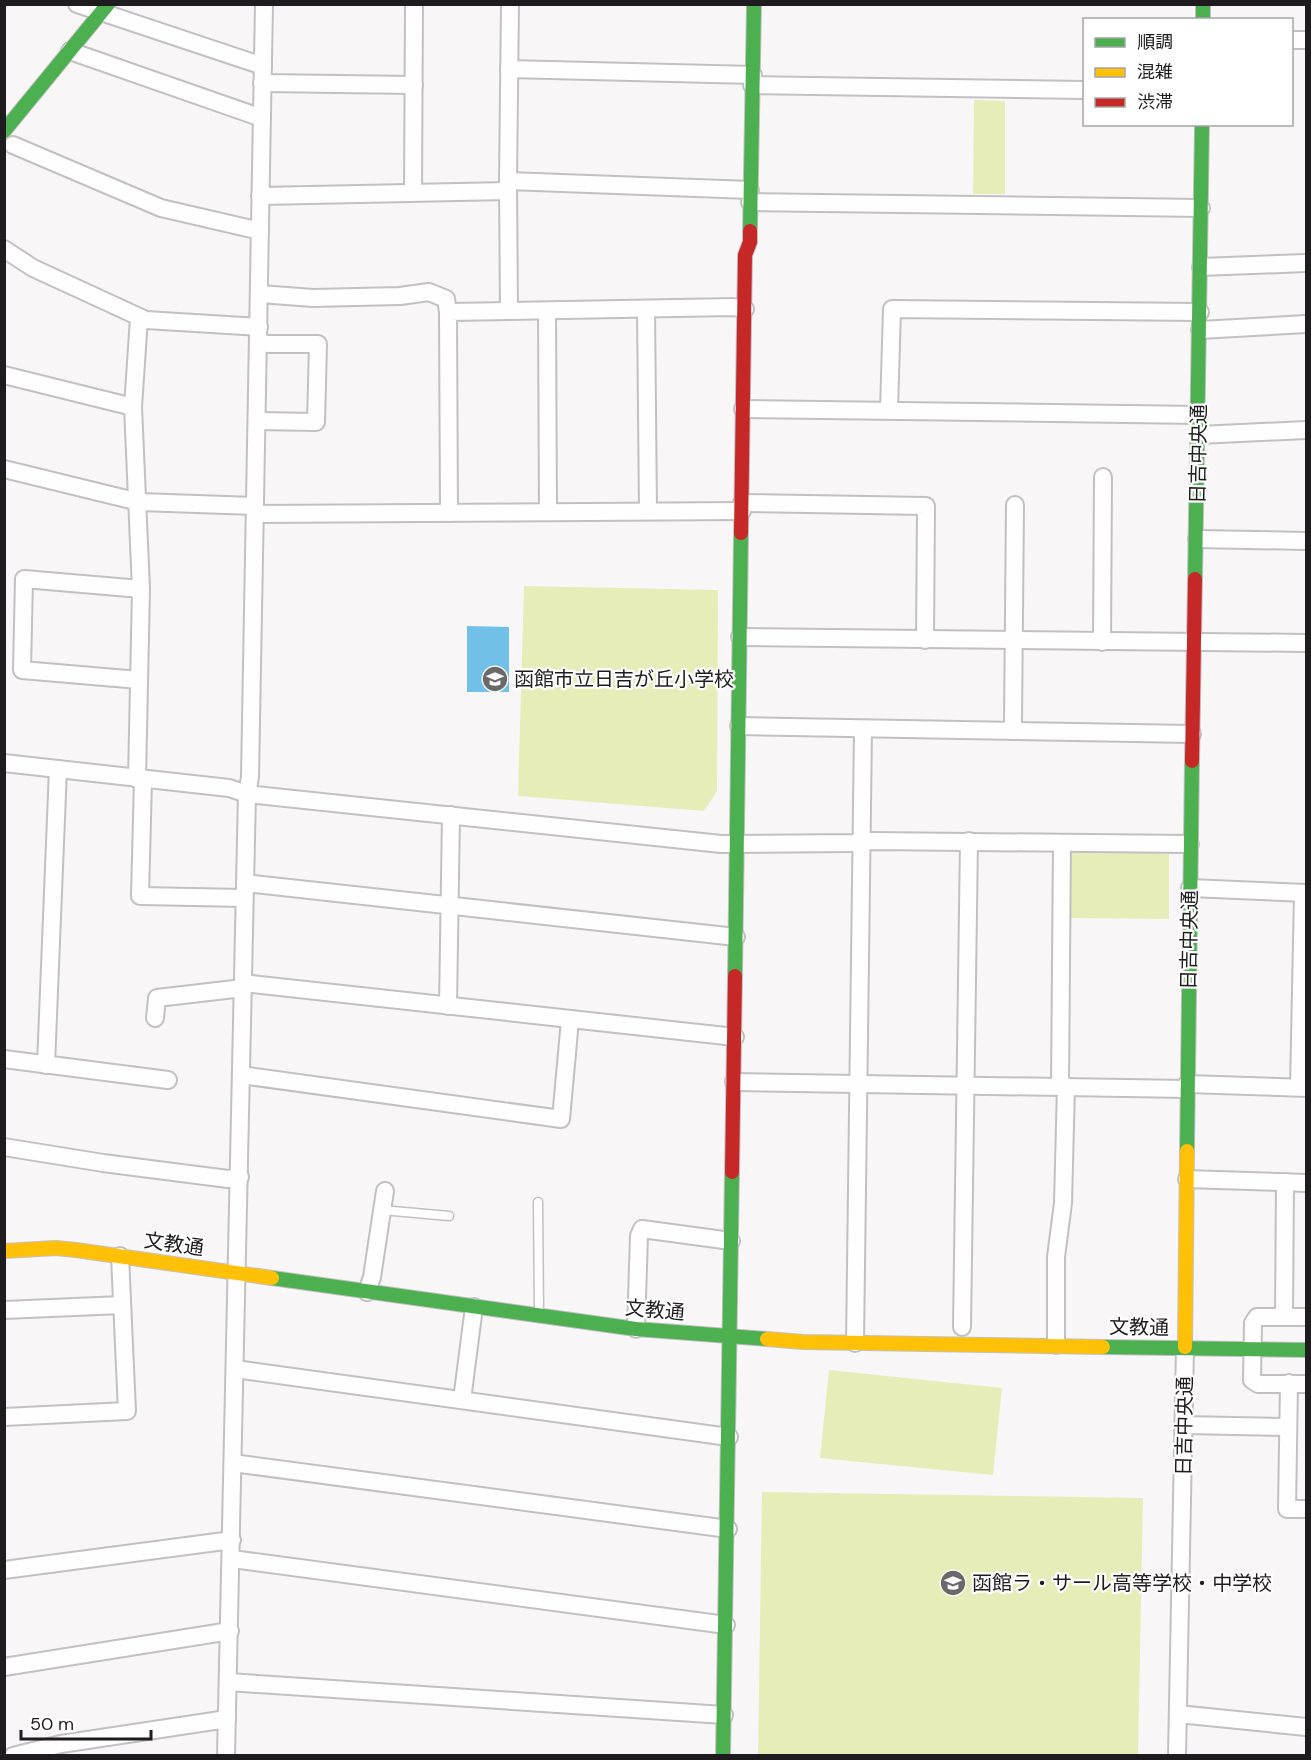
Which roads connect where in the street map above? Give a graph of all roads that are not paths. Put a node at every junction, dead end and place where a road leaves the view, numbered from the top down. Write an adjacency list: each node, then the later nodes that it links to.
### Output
1 (77, 4): 6 (street)
2 (264, 4): 8 (street)
3 (414, 4): 12 (street)
4 (510, 4): 9 (street)
5 (754, 4): 10 (street)
6 (104, 9): 7 (street); 8 (street)
7 (70, 51): 14 (street); 16 (street)
8 (262, 66): 11 (street)
9 (509, 69): 10 (street); 17 (street)
10 (752, 80): 13 (street); 20 (street)
11 (262, 83): 12 (street); 14 (street)
12 (414, 85): 18 (street)
13 (1083, 90)
14 (262, 118): 19 (street)
15 (1202, 126): 21 (street, 日吉中央通)
16 (7, 134): 22 (street)
17 (508, 186): 18 (street); 20 (street); 29 (street)
18 (413, 192): 19 (street)
19 (260, 196): 22 (street)
20 (750, 196): 21 (street); 28 (street)
21 (1201, 208): 25 (street, 日吉中央通)
22 (260, 231): 26 (street)
23 (4, 249): 33 (street)
24 (1306, 263): 25 (street)
25 (1201, 267): 32 (street, 日吉中央通)
26 (260, 294): 31 (street); 36 (street)
27 (646, 309): 28 (street); 30 (street); 51 (street)
28 (745, 309): 39 (street)
29 (509, 311): 30 (street); 31 (street)
30 (547, 311): 52 (street)
31 (448, 312): 53 (street)
32 (1200, 312): 35 (street, 日吉中央通); 40 (street)
33 (139, 318): 36 (street); 38 (street)
34 (1306, 324): 35 (street)
35 (1200, 330): 41 (street, 日吉中央通)
36 (259, 334): 42 (street); 42 (street)
37 (4, 375): 38 (street)
38 (133, 407): 47 (street)
39 (743, 409): 40 (street); 49 (street)
40 (889, 410): 41 (street)
41 (1199, 415): 44 (street, 日吉中央通)
42 (257, 421): 50 (street)
43 (1306, 430): 44 (street)
44 (1199, 435): 54 (street, 日吉中央通)
45 (4, 469): 47 (street)
46 (1103, 477): 60 (street)
47 (139, 502): 50 (street); 56 (street)
48 (1015, 505): 59 (street)
49 (742, 507): 51 (street); 57 (street); 58 (street)
50 (255, 510): 53 (street); 71 (street)
51 (648, 511): 52 (street)
52 (548, 512): 53 (street)
53 (449, 513)
54 (1197, 539): 55 (street); 61 (street, 日吉中央通)
55 (1306, 541)
56 (141, 589): 63 (street); 63 (street)
57 (740, 637): 58 (street); 64 (street)
58 (925, 640): 59 (street)
59 (1014, 641): 60 (street); 66 (street)
60 (1102, 642): 61 (street)
61 (1194, 642): 62 (street); 67 (street, 日吉中央通)
62 (1306, 643)
63 (139, 680): 70 (street)
64 (739, 726): 65 (street); 75 (street)
65 (863, 729): 66 (street); 74 (street)
66 (1012, 731): 67 (street)
67 (1192, 734): 77 (street, 日吉中央通)
68 (4, 763): 69 (street)
69 (58, 769): 70 (street); 89 (street)
70 (140, 779): 71 (street); 79 (street)
71 (247, 794): 72 (street); 79 (street)
72 (451, 815): 75 (street); 81 (street)
73 (969, 841): 74 (street); 76 (street); 94 (street)
74 (861, 842): 75 (street); 93 (street)
75 (737, 843): 82 (street)
76 (1062, 843): 77 (street); 95 (street)
77 (1191, 844): 78 (street, 日吉中央通)
78 (1190, 888): 80 (street); 96 (street, 日吉中央通)
79 (245, 891): 81 (street); 83 (street)
80 (1305, 893): 97 (street)
81 (449, 905): 82 (street); 84 (street)
82 (736, 937): 87 (street)
83 (243, 986): 84 (street); 85 (street); 90 (street)
84 (447, 1006): 86 (street)
85 (155, 1018)
86 (570, 1020): 87 (street); 90 (street)
87 (735, 1037): 92 (street)
88 (4, 1059): 89 (street)
89 (46, 1065): 91 (street)
90 (241, 1075): 99 (street)
91 (168, 1080)
92 (734, 1083): 93 (street); 107 (street)
93 (858, 1083): 94 (street); 121 (street)
94 (965, 1085): 95 (street); 118 (street)
95 (1063, 1086): 96 (street); 122 (street)
96 (1187, 1086): 97 (street); 100 (street, 日吉中央通)
97 (1303, 1088)
98 (4, 1147): 99 (street)
99 (240, 1176): 110 (street)
100 (1187, 1179): 101 (street); 123 (street, 日吉中央通)
101 (1285, 1182): 102 (street); 116 (street)
102 (1306, 1183)
103 (385, 1191): 105 (street)
104 (538, 1203): 115 (lane)
105 (382, 1210): 106 (lane); 111 (street)
106 (449, 1216)
107 (731, 1241): 119 (street); 120 (street)
108 (4, 1251): 109 (street, 文教通)
109 (120, 1256): 110 (street, 文教通); 112 (street)
110 (237, 1273): 111 (street, 文教通); 126 (street)
111 (368, 1292): 113 (street, 文教通)
112 (122, 1305): 114 (street); 130 (street)
113 (474, 1307): 115 (street, 文教通); 129 (street)
114 (4, 1310)
115 (539, 1316): 119 (street, 文教通)
116 (1284, 1316): 117 (street); 124 (street)
117 (1306, 1317)
118 (962, 1327)
119 (636, 1329): 120 (street, 文教通)
120 (729, 1336): 121 (street, 文教通); 133 (street)
121 (855, 1343): 122 (street, 文教通)
122 (1056, 1345): 123 (street, 文教通)
123 (1185, 1347): 124 (street, 文教通); 131 (street, 日吉中央通)
124 (1251, 1350): 125 (street, 文教通); 127 (street)
125 (1306, 1350)
126 (235, 1369): 129 (street); 134 (street)
127 (1289, 1383): 128 (street); 132 (street)
128 (1306, 1383)
129 (462, 1400): 133 (street)
130 (4, 1417)
131 (1184, 1425): 132 (street); 144 (street, 日吉中央通)
132 (1288, 1427): 135 (street)
133 (729, 1437): 136 (street)
134 (233, 1463): 136 (street); 137 (street)
135 (1306, 1509)
136 (728, 1529): 140 (street)
137 (232, 1540): 138 (street); 139 (street)
138 (232, 1559): 140 (street); 141 (street)
139 (4, 1570)
140 (726, 1625): 145 (street)
141 (230, 1631): 142 (street); 143 (street)
142 (4, 1667)
143 (228, 1682): 145 (street); 146 (street)
144 (1178, 1714): 147 (street); 151 (street, 日吉中央通)
145 (724, 1715): 150 (street)
146 (227, 1719): 148 (street); 149 (street)
147 (1306, 1727)
148 (13, 1755)
149 (226, 1755)
150 (723, 1755)
151 (1177, 1755)

